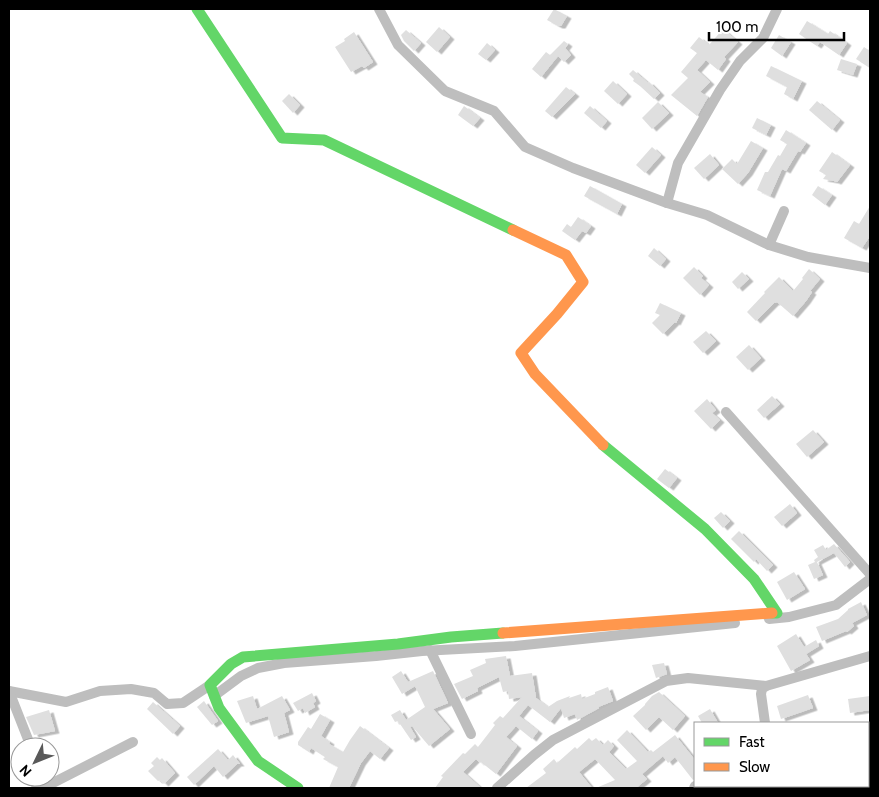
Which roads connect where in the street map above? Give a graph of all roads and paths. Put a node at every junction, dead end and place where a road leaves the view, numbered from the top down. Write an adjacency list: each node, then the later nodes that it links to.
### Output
1 (197, 9): 14 (street)
2 (379, 9): 4 (street)
3 (777, 9): 4 (street)
4 (667, 202): 6 (street)
5 (784, 211): 6 (street)
6 (769, 245): 7 (street)
7 (870, 268)
8 (726, 412): 9 (street)
9 (870, 574)
10 (870, 579): 11 (street)
11 (430, 650): 14 (street); 16 (street)
12 (870, 656): 13 (street)
13 (766, 686): 15 (street); 21 (street)
14 (212, 691): 17 (street); 20 (street)
15 (765, 722)
16 (471, 734)
17 (26, 737)
18 (133, 742): 19 (street)
19 (43, 788)
20 (298, 788)
21 (498, 788)

